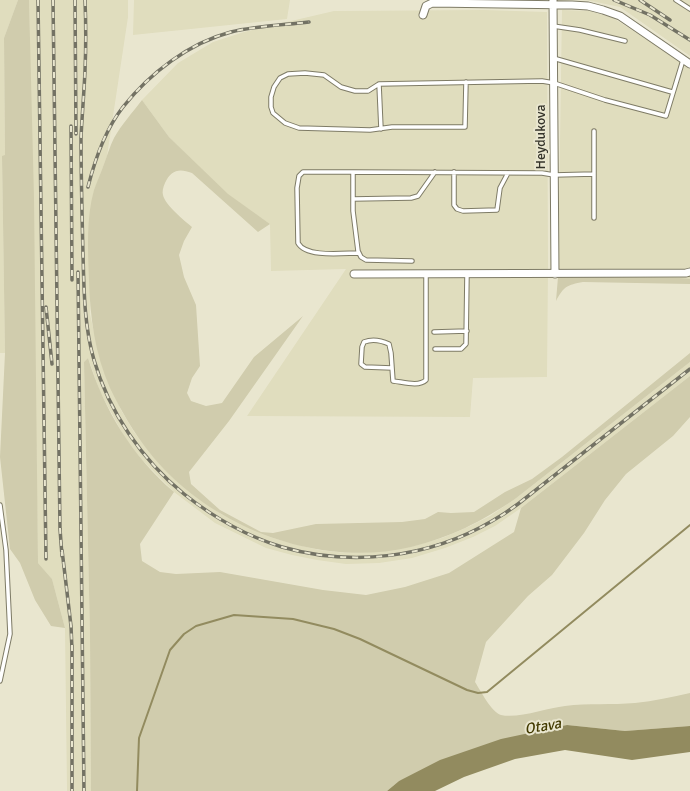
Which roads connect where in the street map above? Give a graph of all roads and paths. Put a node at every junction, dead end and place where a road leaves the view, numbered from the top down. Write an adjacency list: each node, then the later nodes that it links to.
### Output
1 (676, 0): 3 (lane)
2 (553, 2): 4 (street); 5 (street, Heydukova); 8 (street)
3 (690, 9)
4 (423, 15)
5 (553, 26): 6 (lane); 7 (street, Heydukova)
6 (625, 41)
7 (553, 58): 11 (street, Heydukova); 13 (lane)
8 (683, 59): 9 (street); 13 (lane)
9 (690, 64)
10 (466, 82): 11 (lane); 12 (lane); 14 (lane)
11 (554, 83): 13 (lane); 20 (street, Heydukova)
12 (380, 84): 14 (lane); 14 (lane)
13 (672, 92)
14 (381, 129)
15 (594, 131): 21 (lane)
16 (353, 172): 17 (lane); 22 (lane); 24 (lane)
17 (435, 172): 18 (lane); 22 (lane)
18 (454, 172): 19 (lane); 19 (lane)
19 (508, 172): 20 (lane)
20 (554, 174): 21 (lane); 30 (street, Heydukova)
21 (594, 174): 23 (lane)
22 (353, 199): 24 (lane)
23 (594, 218)
24 (359, 253): 25 (lane)
25 (412, 261)
26 (690, 272): 30 (street)
27 (354, 274): 28 (street)
28 (426, 274): 29 (street); 34 (lane)
29 (467, 274): 30 (street); 31 (lane)
30 (555, 274)
31 (467, 331): 32 (lane); 33 (lane)
32 (434, 332)
33 (435, 349)
34 (392, 368): 34 (lane)
35 (0, 505): 36 (lane)
36 (0, 681)

